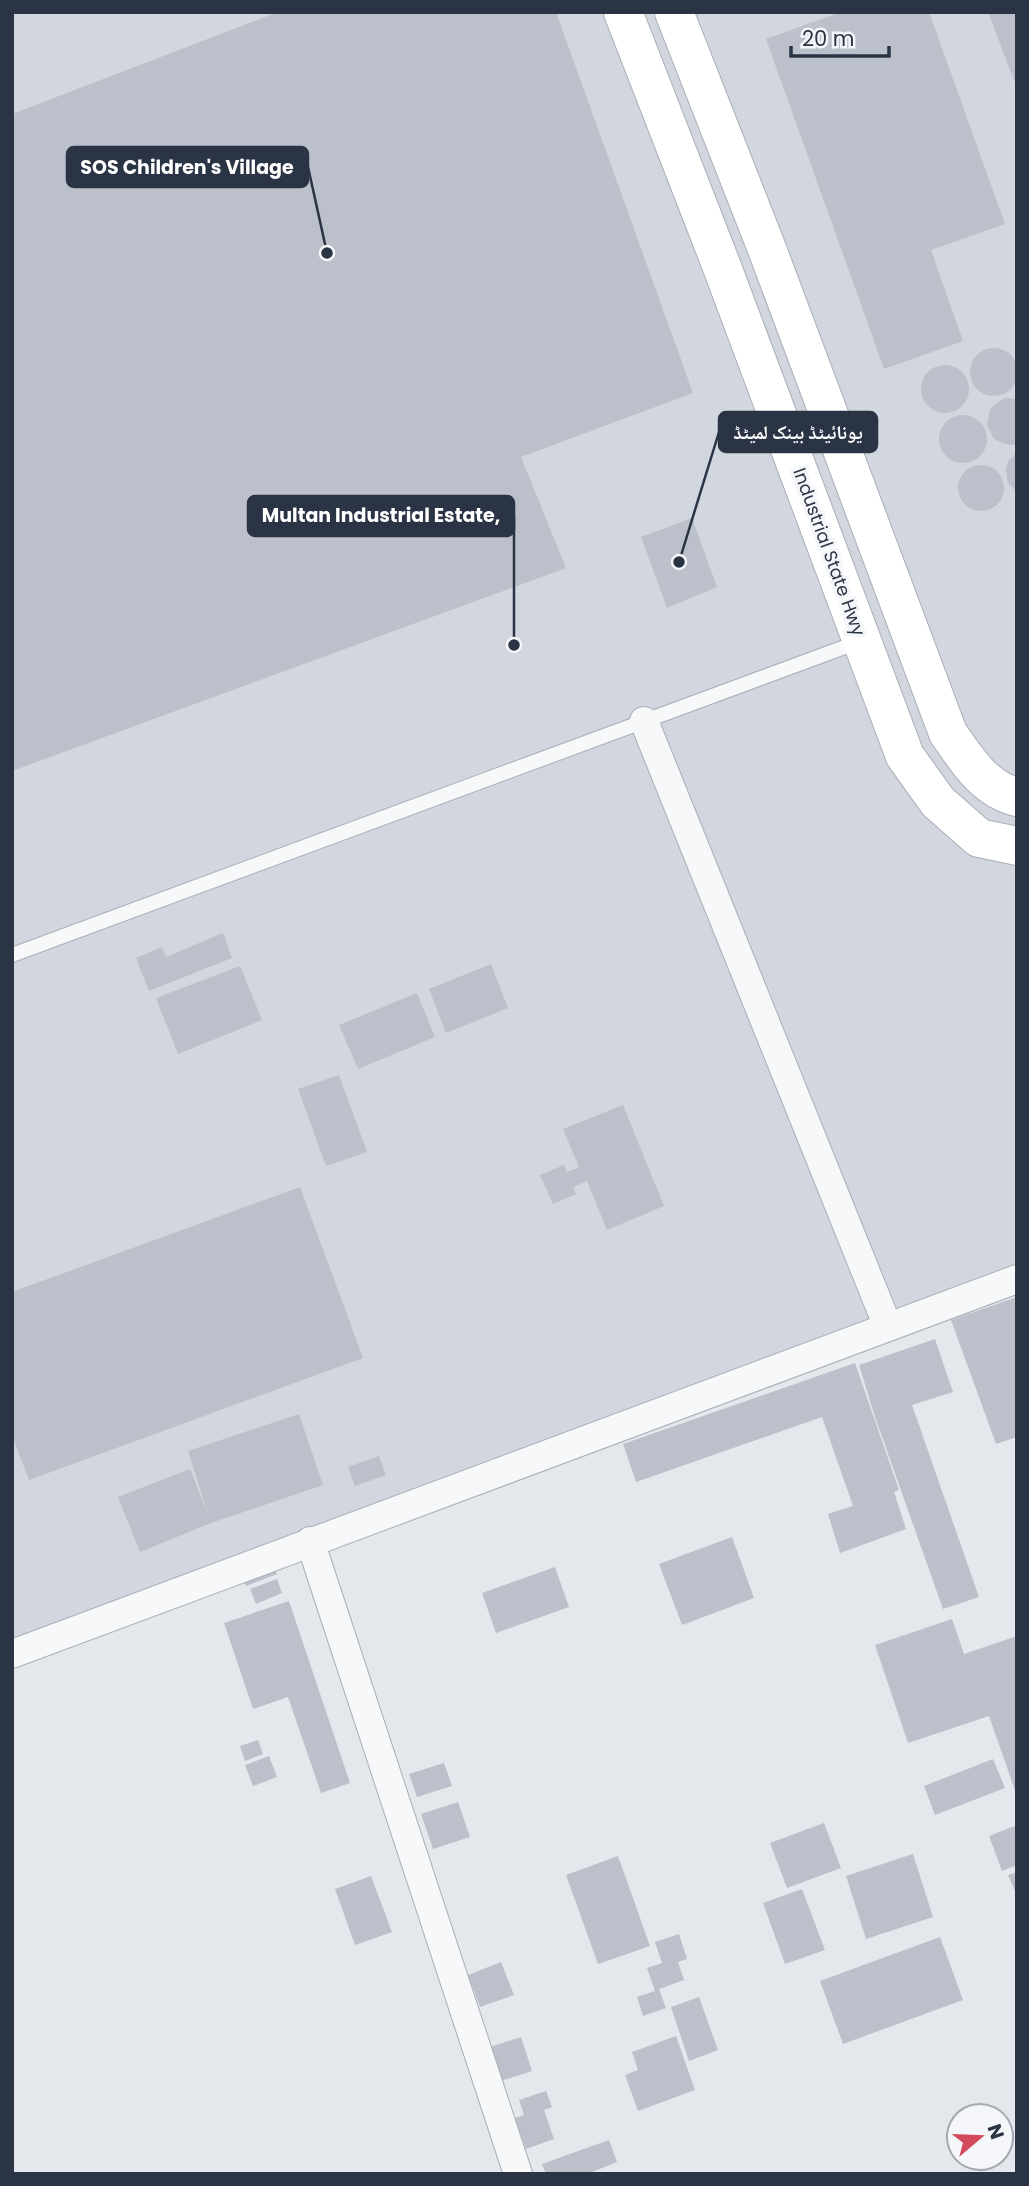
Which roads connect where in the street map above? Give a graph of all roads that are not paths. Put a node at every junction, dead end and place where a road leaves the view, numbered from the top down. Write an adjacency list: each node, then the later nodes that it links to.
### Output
1 (623, 12): 3 (main road, Industrial State Hwy)
2 (674, 12): 5 (main road)
3 (862, 641): 4 (lane); 6 (main road, Industrial State Hwy)
4 (644, 721): 7 (lane); 9 (street)
5 (1017, 797)
6 (1017, 846)
7 (12, 955)
8 (1017, 1279): 9 (street)
9 (888, 1327): 10 (street)
10 (310, 1541): 11 (street); 12 (street)
11 (12, 1654)
12 (519, 2174)

